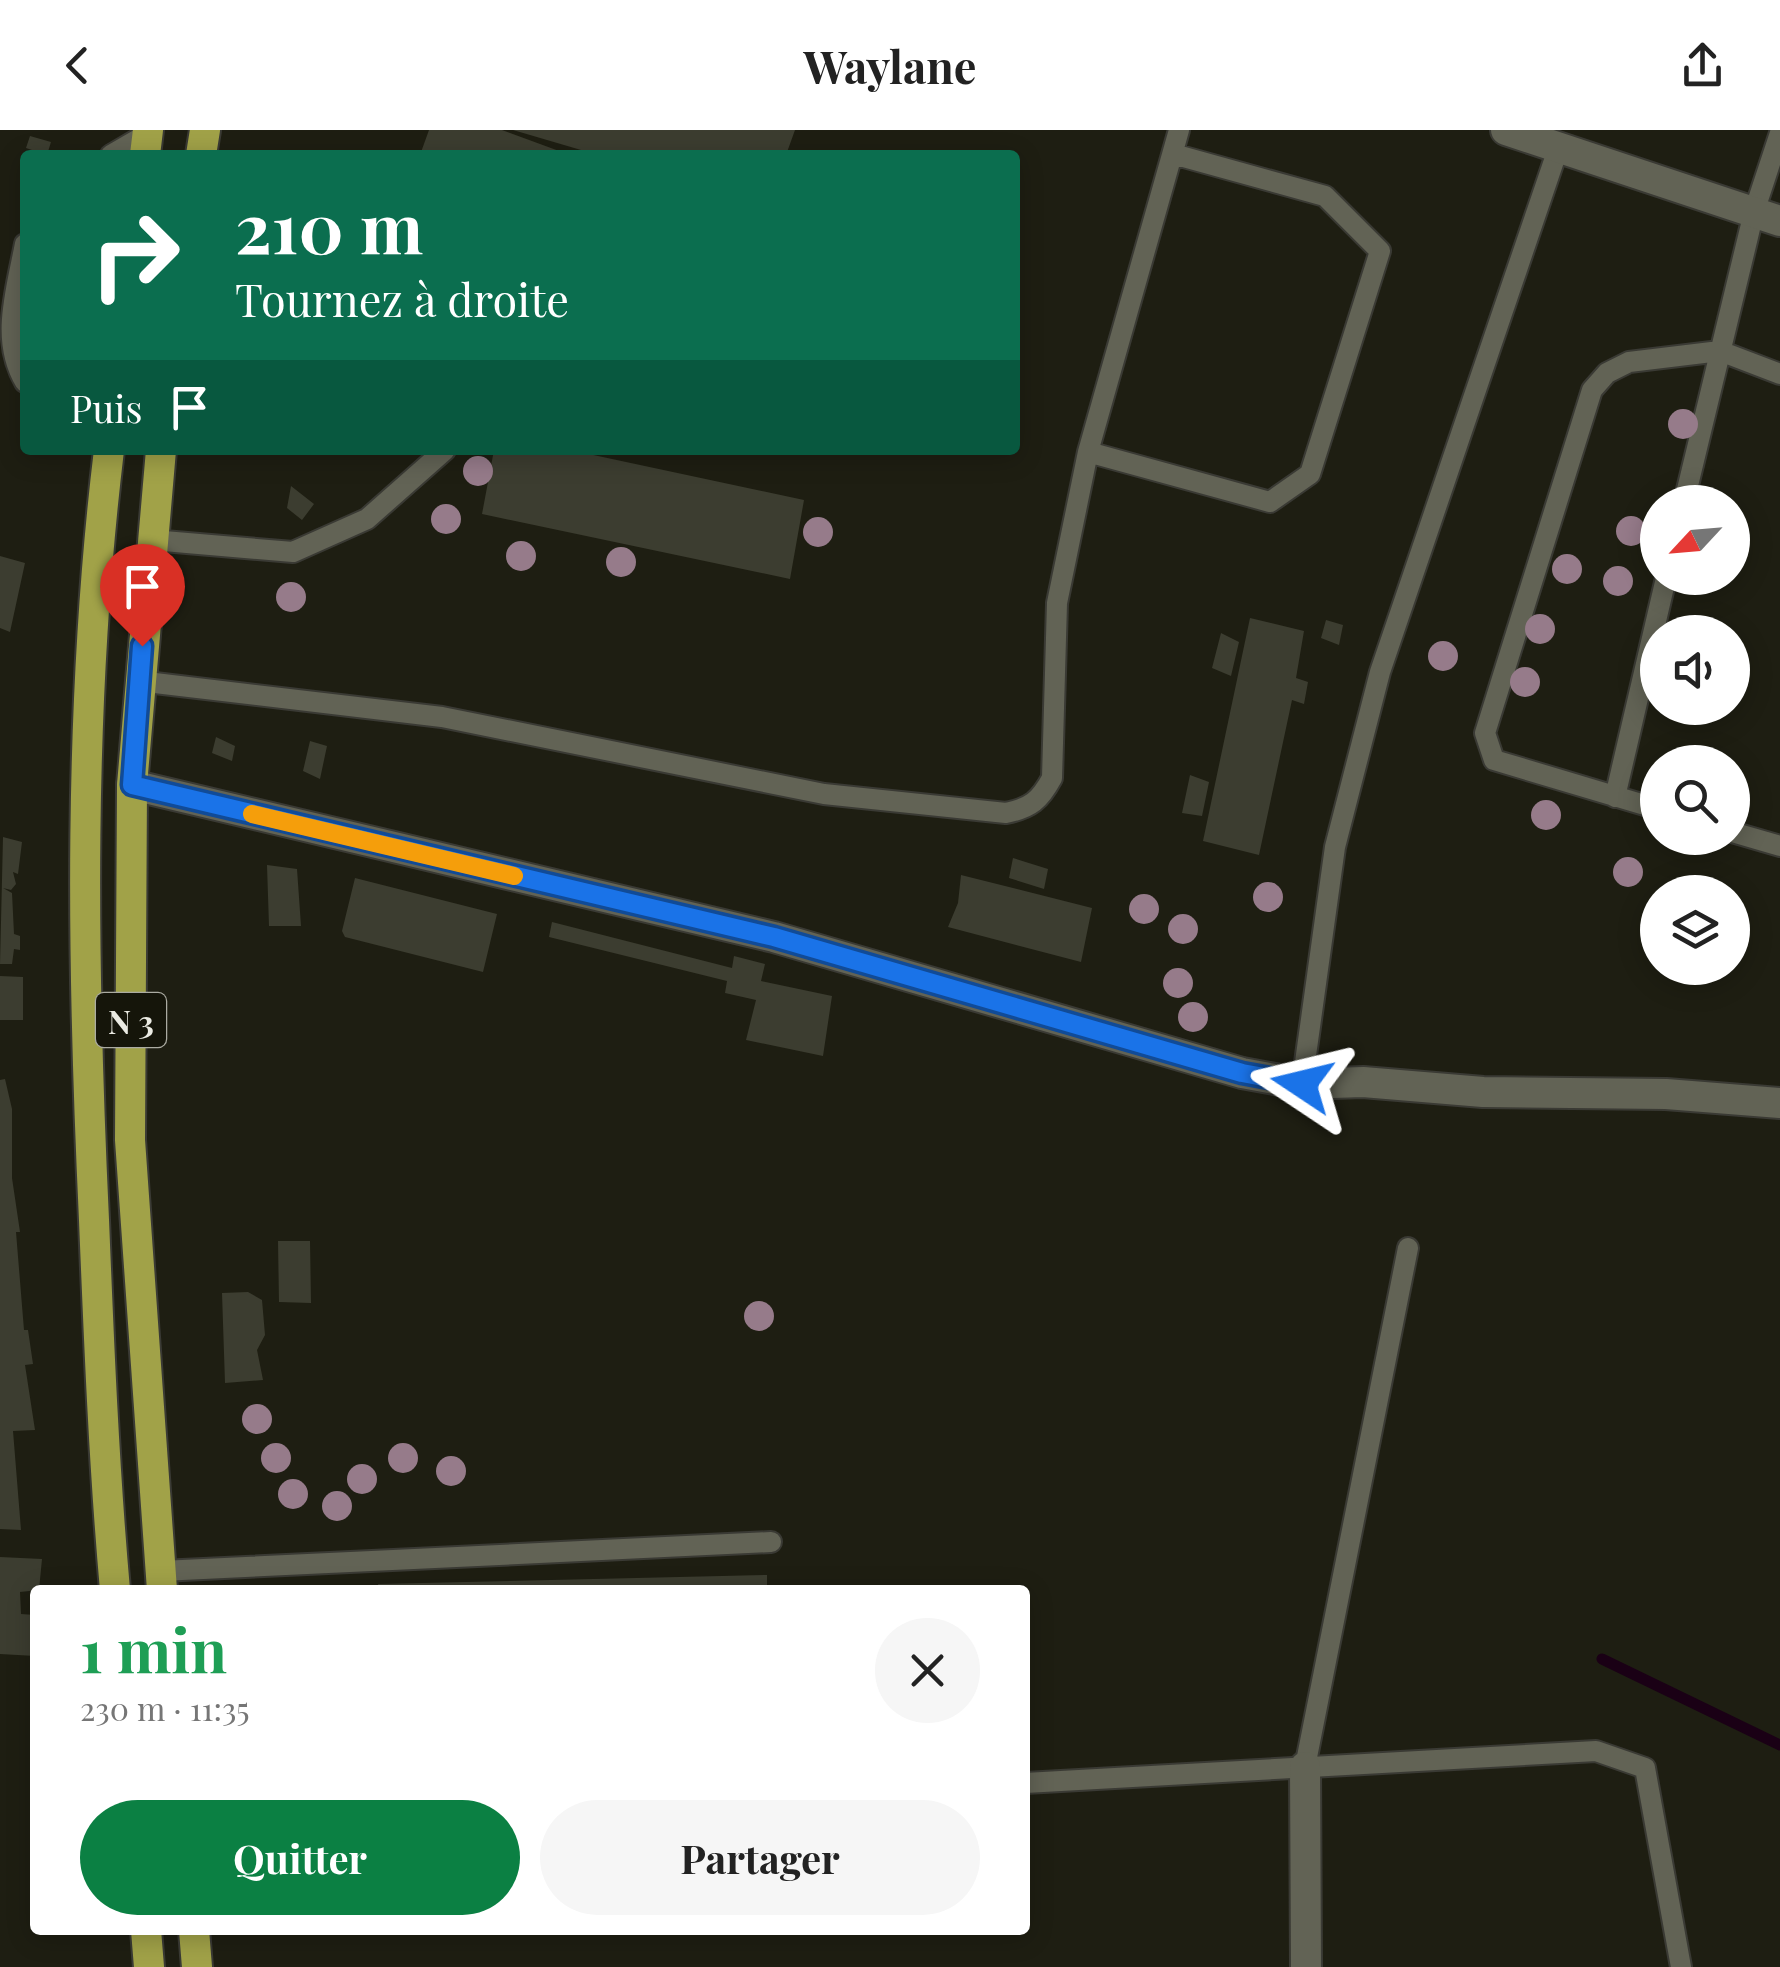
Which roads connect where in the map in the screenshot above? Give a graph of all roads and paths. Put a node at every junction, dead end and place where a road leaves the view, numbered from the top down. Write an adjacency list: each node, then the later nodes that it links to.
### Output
1 (1180, 130): 7 (lane)
2 (1506, 130): 5 (street)
3 (1780, 133): 8 (lane)
4 (147, 140): 6 (lane)
5 (1548, 141): 8 (street); 26 (lane)
6 (122, 150)
7 (1173, 154): 13 (lane); 13 (lane)
8 (1767, 216): 10 (lane)
9 (20, 269): 11 (lane)
10 (1720, 351): 12 (lane); 17 (lane); 22 (lane)
11 (20, 374)
12 (1780, 374)
13 (1088, 452): 20 (lane)
14 (102, 455): 28 (highway, N 3)
15 (160, 455): 18 (highway, N 3)
16 (439, 455): 18 (lane)
17 (1688, 485)
18 (152, 540): 20 (highway, N 3)
19 (1662, 595): 22 (lane)
20 (138, 682): 21 (highway, N 3)
21 (132, 785): 26 (street); 29 (highway, N 3)
22 (1615, 796): 23 (lane)
23 (1640, 804)
24 (1750, 837): 25 (lane)
25 (1780, 846)
26 (1302, 1084): 27 (street)
27 (1780, 1103)
28 (90, 1140): 29 (highway); 33 (highway, N 3)
29 (130, 1140): 32 (highway, N 3)
30 (1408, 1248): 34 (lane)
31 (772, 1542): 32 (lane)
32 (162, 1581)
33 (115, 1585)
34 (1305, 1767): 35 (lane); 40 (street); 41 (lane)
35 (1030, 1783)
36 (146, 1935): 38 (highway)
37 (194, 1935): 39 (highway)
38 (149, 1967)
39 (197, 1967)
40 (1306, 1967)
41 (1681, 1967)

